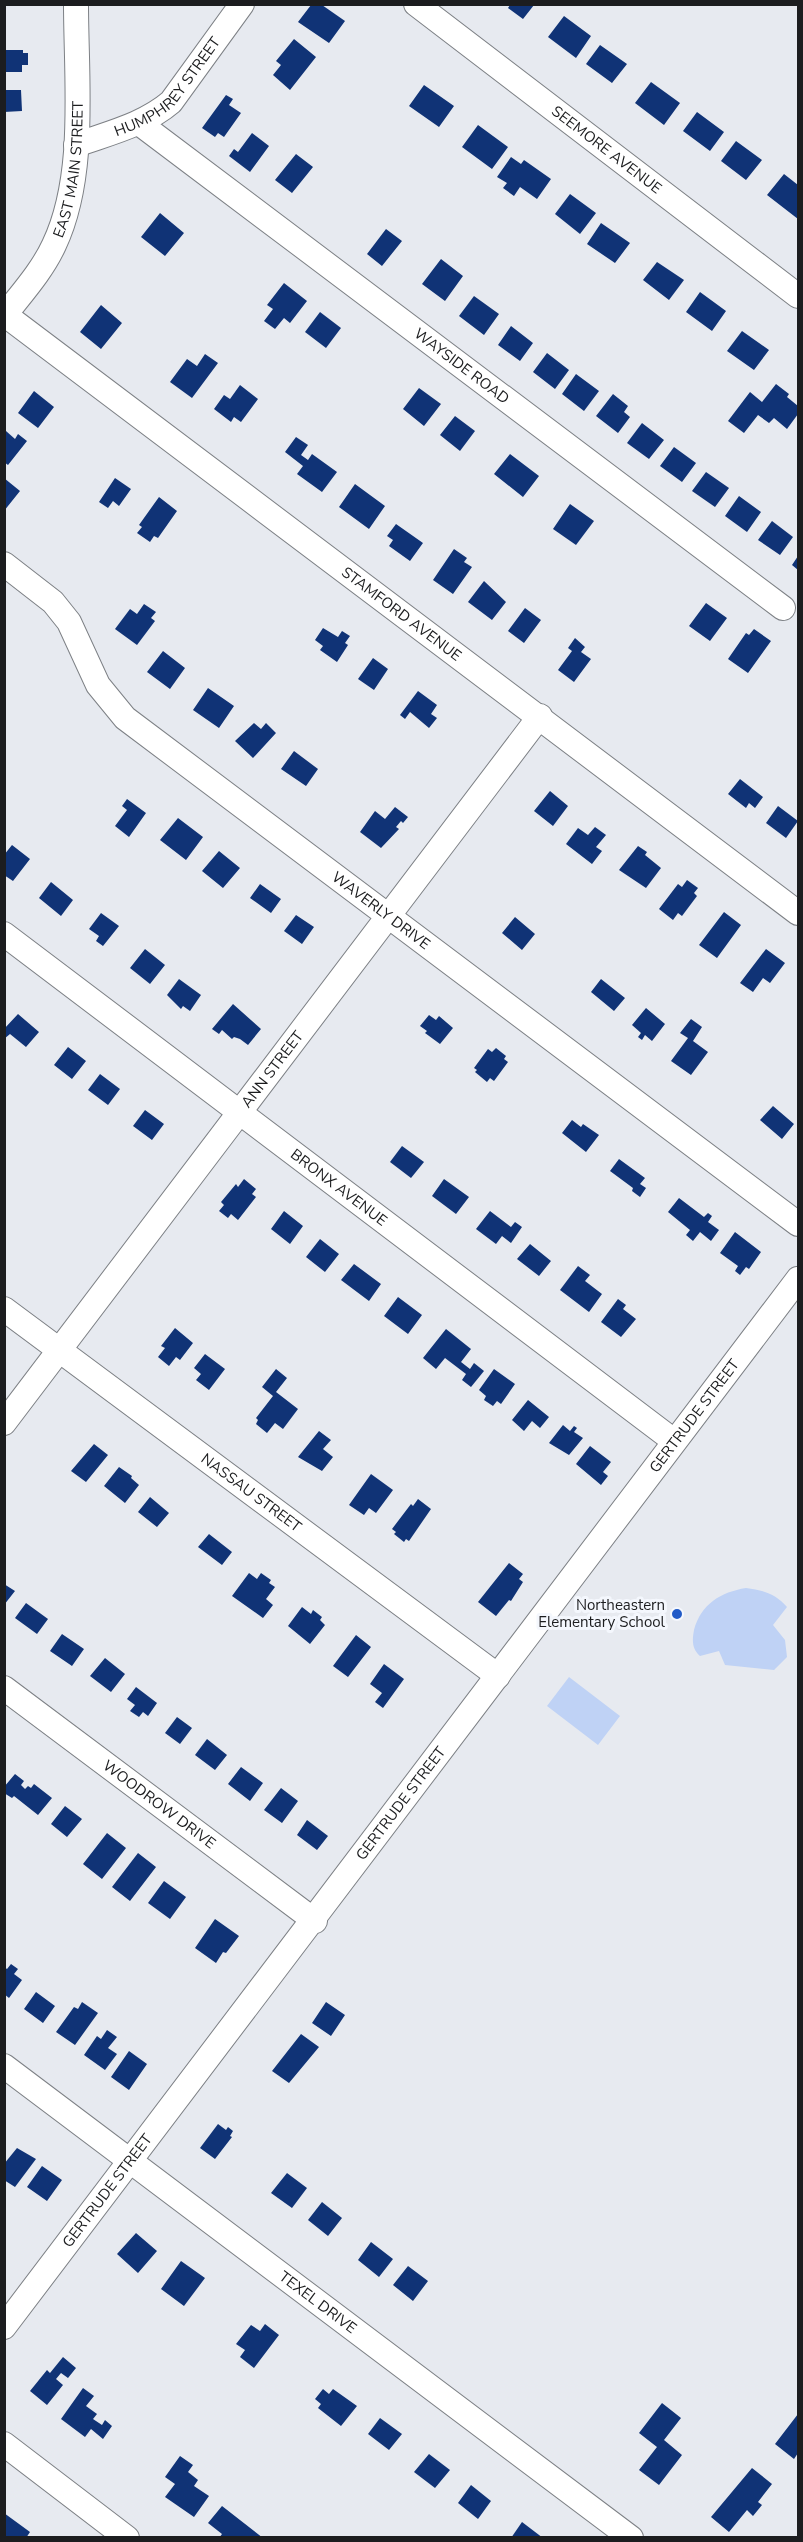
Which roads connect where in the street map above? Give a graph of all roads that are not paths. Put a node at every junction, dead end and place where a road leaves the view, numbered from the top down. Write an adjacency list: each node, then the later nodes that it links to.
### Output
1 (76, 4): 5 (street, EAST MAIN STREET)
2 (242, 4): 4 (street, HUMPHREY STREET)
3 (416, 4): 6 (street, SEEMORE AVENUE)
4 (139, 123): 5 (street, HUMPHREY STREET); 9 (street, WAYSIDE ROAD)
5 (76, 145): 7 (street, EAST MAIN STREET)
6 (798, 296)
7 (5, 315): 10 (street, STAMFORD AVENUE)
8 (4, 564): 12 (street, WAVERLY DRIVE)
9 (783, 608)
10 (540, 716): 11 (street, STAMFORD AVENUE); 12 (street, ANN STREET)
11 (798, 913)
12 (388, 917): 14 (street, ANN STREET); 15 (street, WAVERLY DRIVE)
13 (4, 934): 14 (street, BRONX AVENUE)
14 (240, 1111): 18 (street, ANN STREET); 20 (street, BRONX AVENUE)
15 (798, 1224)
16 (798, 1279): 20 (street, GERTRUDE STREET)
17 (4, 1309): 18 (street, NASSAU STREET)
18 (59, 1351): 19 (street, ANN STREET); 21 (street, NASSAU STREET)
19 (4, 1423)
20 (674, 1442): 21 (street, GERTRUDE STREET)
21 (498, 1676): 23 (street, GERTRUDE STREET)
22 (4, 1688): 23 (street, WOODROW DRIVE)
23 (315, 1920): 25 (street, GERTRUDE STREET)
24 (4, 2066): 25 (street, TEXEL DRIVE)
25 (130, 2160): 26 (street, GERTRUDE STREET); 29 (street, TEXEL DRIVE)
26 (4, 2327)
27 (4, 2445): 28 (street)
28 (127, 2538)
29 (632, 2538)

